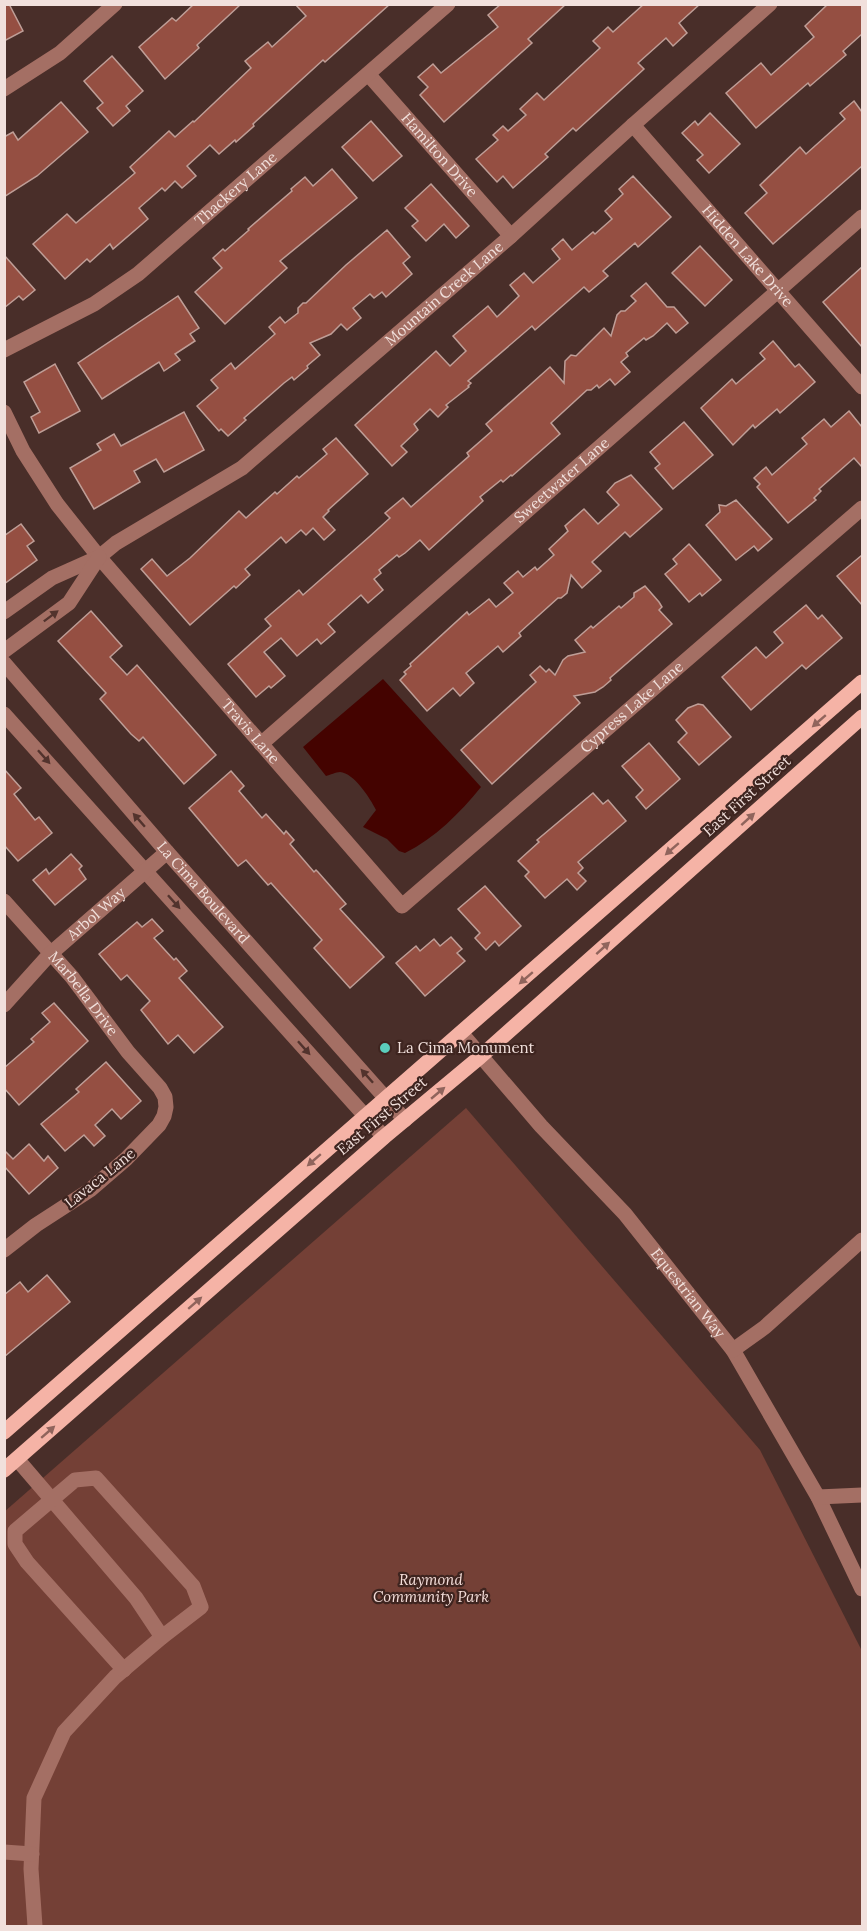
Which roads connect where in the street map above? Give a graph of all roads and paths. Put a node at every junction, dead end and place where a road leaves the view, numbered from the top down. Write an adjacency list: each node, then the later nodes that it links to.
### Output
1 (115, 4): 5 (street)
2 (448, 4): 4 (street, Thackery Lane)
3 (770, 4): 6 (street, Mountain Creek Lane)
4 (368, 74): 8 (street, Hamilton Drive); 10 (street, Thackery Lane)
5 (4, 89)
6 (633, 125): 8 (street, Mountain Creek Lane); 9 (street, Hidden Lake Drive)
7 (862, 217): 9 (street, Sweetwater Lane)
8 (511, 236): 14 (street, Mountain Creek Lane)
9 (778, 291): 11 (street, Hidden Lake Drive); 21 (street, Sweetwater Lane)
10 (4, 350)
11 (862, 387)
12 (4, 412): 14 (street)
13 (862, 508): 25 (street, Cypress Lake Lane)
14 (99, 557): 15 (street, Mountain Creek Lane); 16 (street, Mountain Creek Lane, one-way to 14); 21 (street, Travis Lane)
15 (4, 612)
16 (4, 651)
17 (4, 663): 22 (street, La Cima Boulevard, one-way to 17)
18 (862, 682): 28 (main road, East First Street, one-way to 28)
19 (4, 714): 23 (street, La Cima Boulevard, one-way to 23)
20 (862, 717): 29 (main road, East First Street, one-way to 20)
21 (261, 744): 25 (street, Travis Lane)
22 (167, 852): 23 (street, Arbol Way); 31 (street, La Cima Boulevard, one-way to 22)
23 (147, 870): 26 (street, Arbol Way); 32 (street, La Cima Boulevard, one-way to 32)
24 (4, 901): 26 (street, Marbella Drive)
25 (402, 906)
26 (50, 953): 27 (street, Arbol Way); 30 (street, Marbella Drive)
27 (4, 1005)
28 (462, 1034): 29 (street, Equestrian Way); 31 (main road, East First Street)
29 (480, 1057): 33 (main road, East First Street, one-way to 29); 37 (street, Equestrian Way)
30 (160, 1088): 36 (street, Lavaca Lane)
31 (386, 1098): 32 (main road, East First Street); 33 (street, La Cima Boulevard)
32 (364, 1116): 34 (street, La Cima Boulevard); 38 (main road, East First Street, one-way to 38)
33 (405, 1120): 34 (main road, East First Street)
34 (384, 1137): 39 (main road, East First Street, one-way to 34)
35 (862, 1240): 37 (street)
36 (4, 1250)
37 (733, 1350): 42 (street, Equestrian Way)
38 (4, 1432)
39 (17, 1459): 40 (main road, East First Street); 43 (street)
40 (4, 1470)
41 (862, 1495): 42 (street)
42 (818, 1497): 44 (street, Equestrian Way)
43 (52, 1500): 45 (street); 45 (street); 46 (street)
44 (862, 1588)
45 (162, 1637): 46 (street)
46 (124, 1670): 48 (street)
47 (4, 1852): 48 (street)
48 (32, 1854): 49 (street)
49 (35, 1926)

